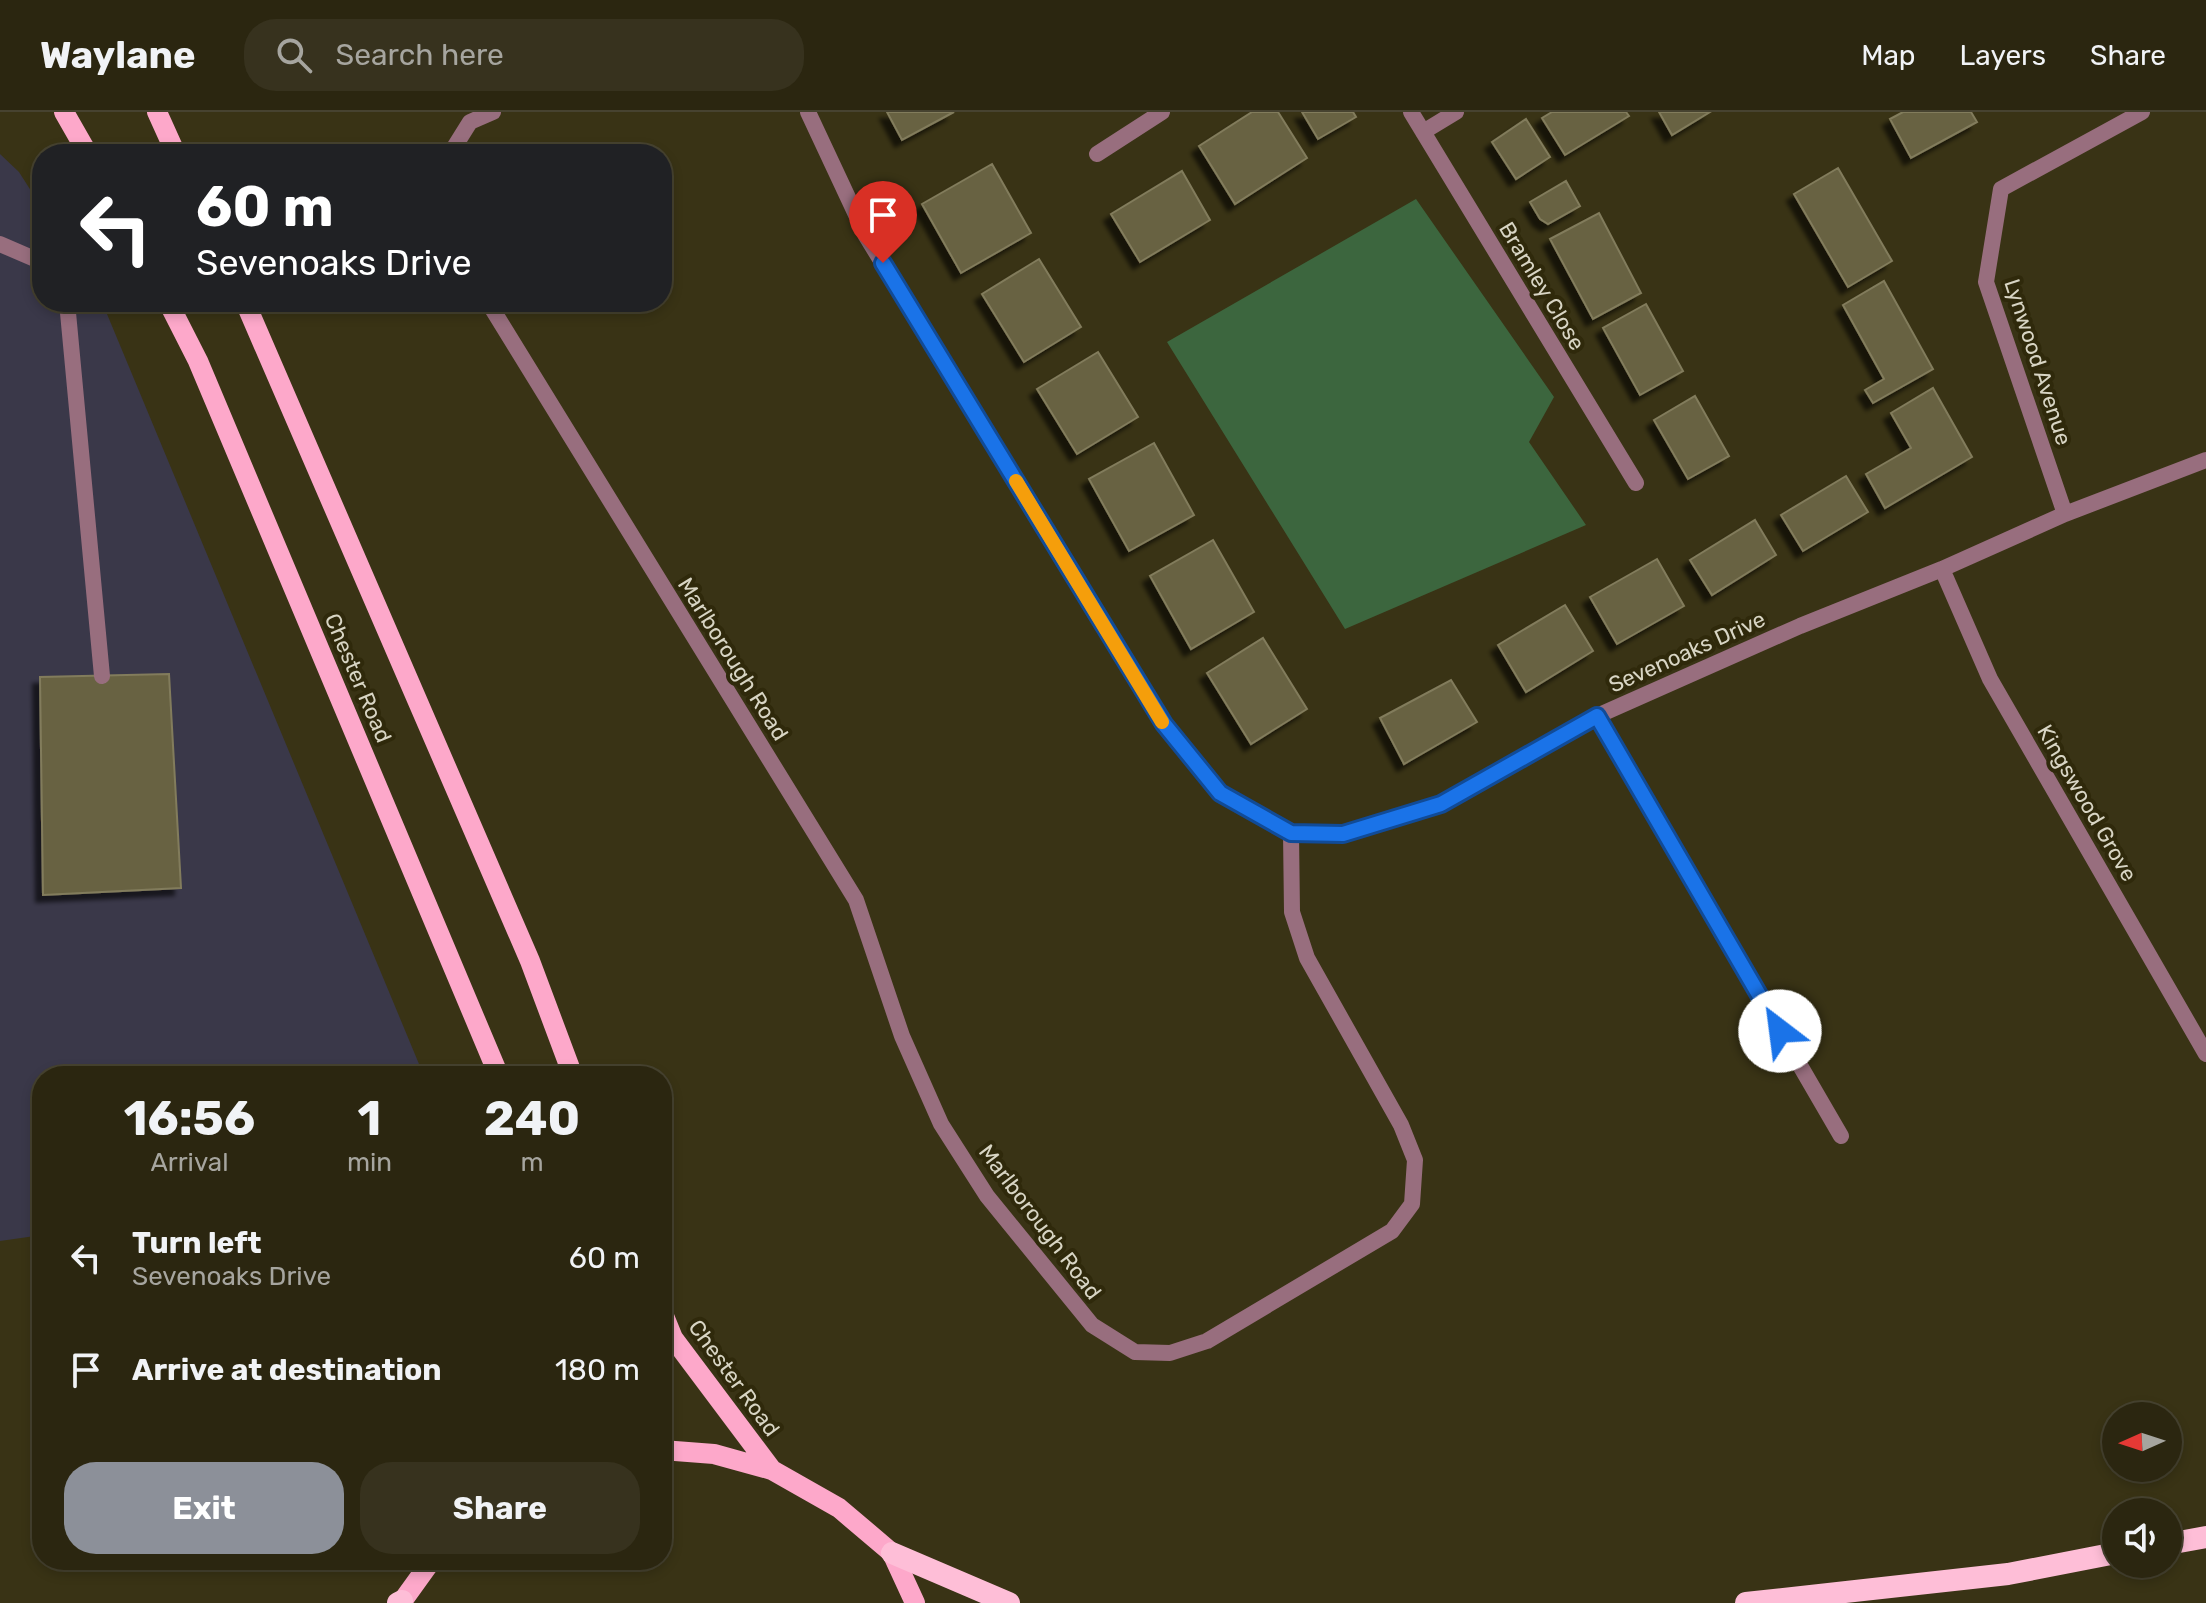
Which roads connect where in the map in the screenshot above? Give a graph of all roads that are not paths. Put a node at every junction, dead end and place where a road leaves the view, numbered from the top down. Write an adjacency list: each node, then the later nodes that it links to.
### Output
1 (64, 112): 10 (main road)
2 (157, 112): 11 (main road)
3 (493, 112): 12 (street)
4 (808, 112): 26 (street, Sevenoaks Drive)
5 (1162, 112): 13 (street)
6 (1411, 112): 9 (street, Bramley Close)
7 (1456, 112): 9 (street)
8 (2142, 112): 22 (street, Lynwood Avenue)
9 (1423, 132): 21 (street, Bramley Close)
10 (82, 144)
11 (171, 144)
12 (456, 144)
13 (1097, 154)
14 (0, 244): 15 (street)
15 (32, 258)
16 (68, 312): 24 (street)
17 (173, 312): 28 (main road, Chester Road)
18 (249, 312): 29 (main road, Chester Road)
19 (494, 312): 26 (street, Marlborough Road)
20 (2206, 460): 22 (street, Sevenoaks Drive)
21 (1636, 483)
22 (2065, 514): 23 (street, Sevenoaks Drive)
23 (1942, 569): 25 (street, Sevenoaks Drive); 27 (street, Kingswood Grove)
24 (102, 676)
25 (1597, 716): 26 (street, Sevenoaks Drive); 30 (street)
26 (1291, 833)
27 (2206, 1054)
28 (495, 1066)
29 (569, 1066)
30 (1841, 1136)
31 (672, 1336): 33 (main road, Chester Road)
32 (672, 1451): 33 (main road)
33 (772, 1470): 36 (main road)
34 (2206, 1537): 35 (highway)
35 (2182, 1541)
36 (892, 1553): 40 (main road); 41 (highway)
37 (2102, 1556): 42 (highway)
38 (424, 1570): 39 (main road)
39 (400, 1602)
40 (915, 1603)
41 (1009, 1603)
42 (1746, 1603)

